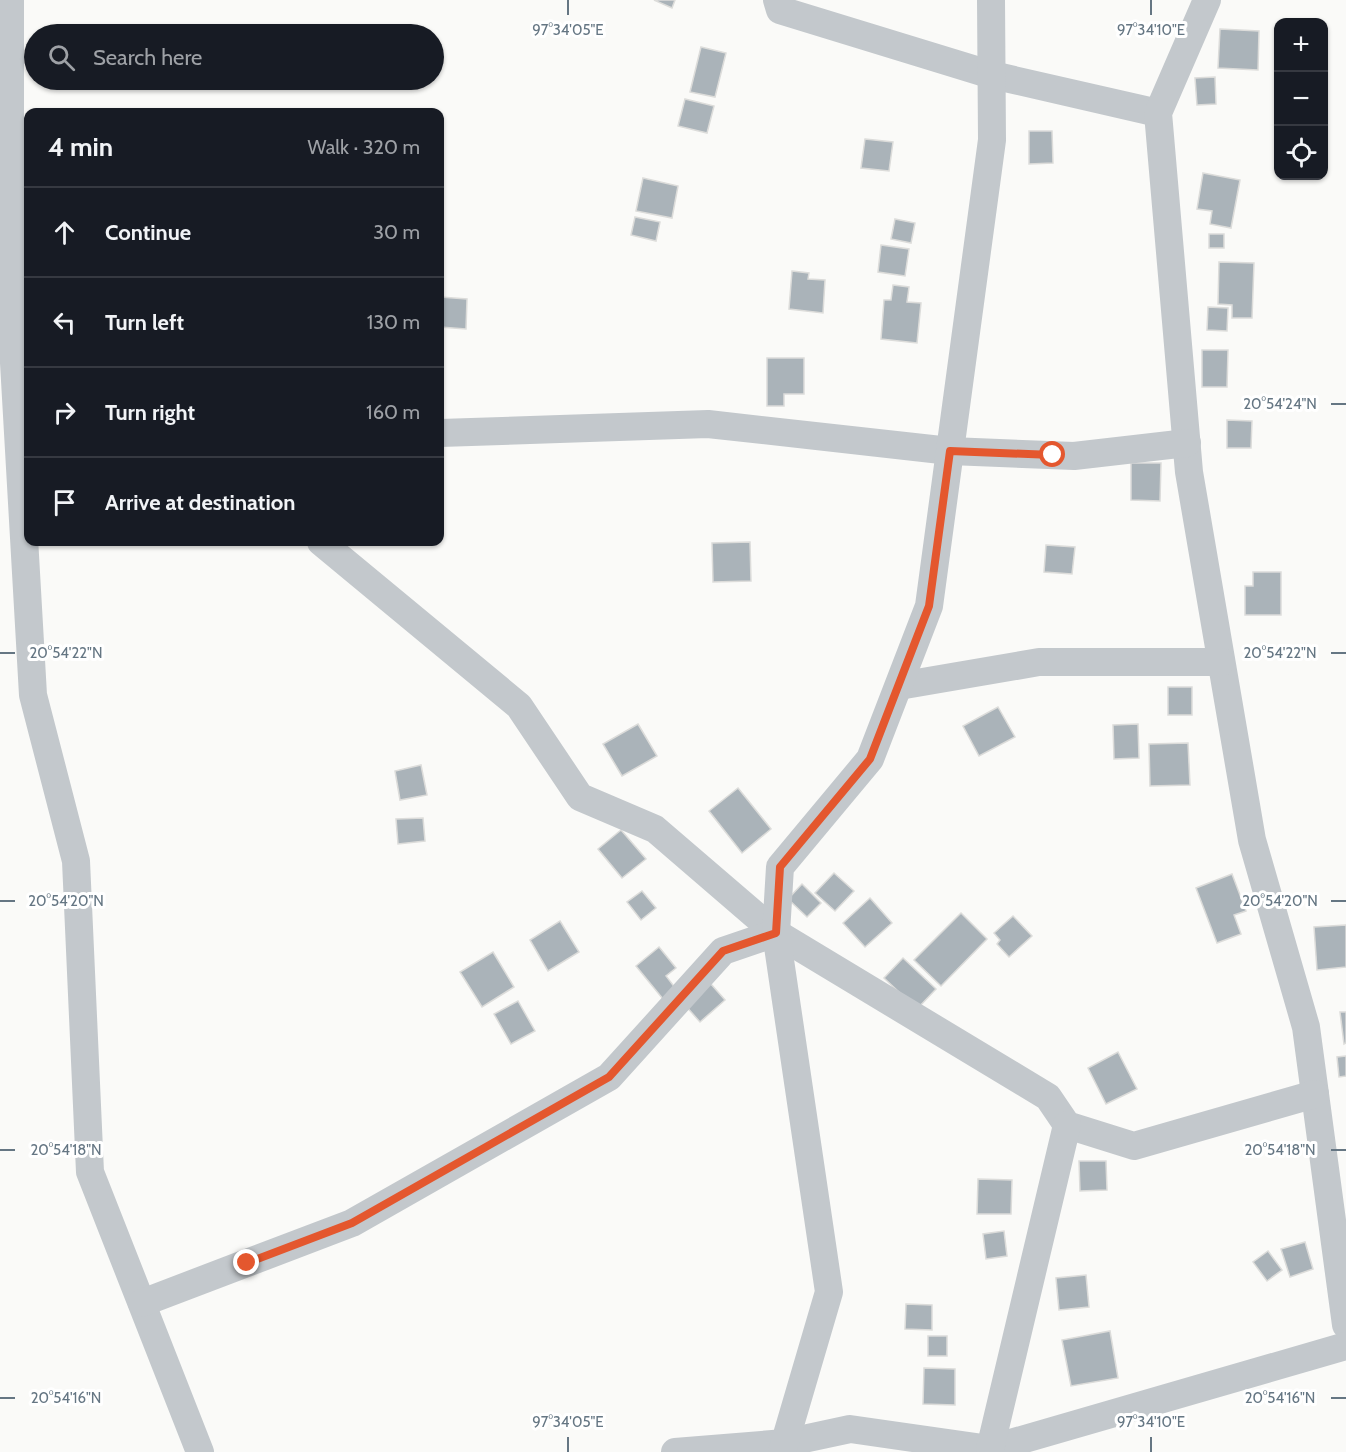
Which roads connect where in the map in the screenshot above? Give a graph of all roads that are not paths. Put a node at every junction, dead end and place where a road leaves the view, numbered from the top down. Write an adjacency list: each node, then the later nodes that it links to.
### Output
1 (10, 0): 7 (street)
2 (777, 0): 5 (street)
3 (991, 0): 5 (street)
4 (1208, 0): 6 (street)
5 (992, 75): 6 (street); 10 (street)
6 (1158, 113): 9 (street)
7 (19, 266): 11 (street)
8 (444, 433): 10 (street)
9 (1187, 443): 10 (street); 14 (street)
10 (950, 451): 15 (street)
11 (24, 538)
12 (24, 546): 19 (street)
13 (326, 546): 16 (street)
14 (1221, 662): 15 (street); 17 (street)
15 (899, 686): 16 (street)
16 (776, 933): 18 (street); 19 (street); 22 (street)
17 (1315, 1094): 18 (street); 20 (street)
18 (1067, 1125): 23 (street)
19 (141, 1304): 24 (street)
20 (1346, 1325)
21 (1346, 1346): 23 (street)
22 (783, 1447): 23 (street); 25 (street)
23 (991, 1450)
24 (200, 1452)
25 (675, 1452)

